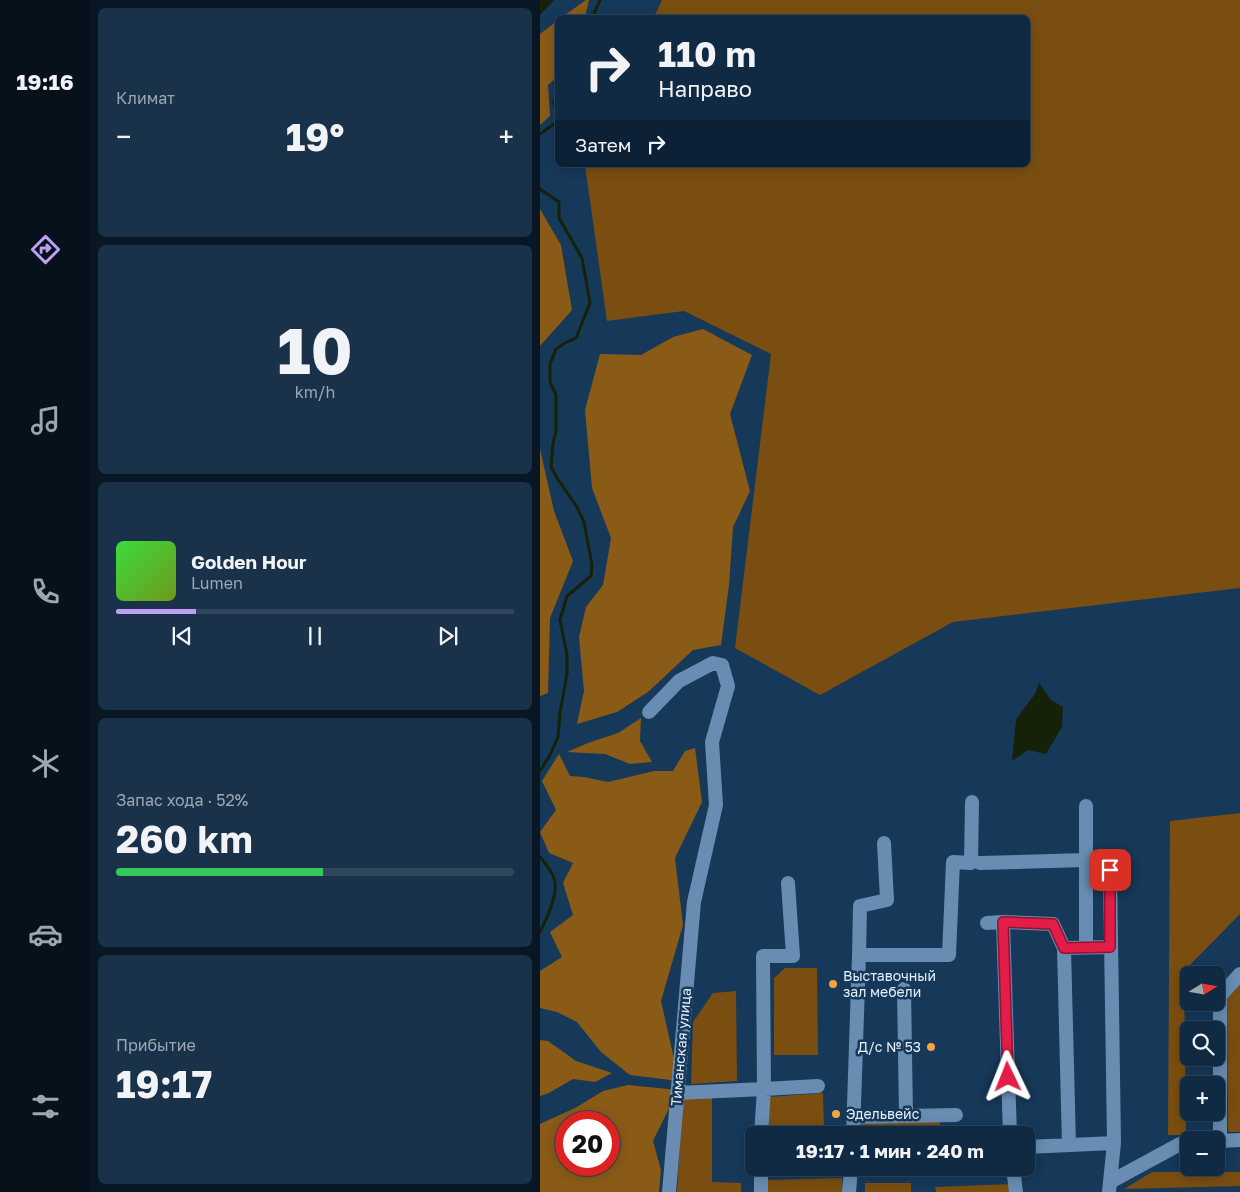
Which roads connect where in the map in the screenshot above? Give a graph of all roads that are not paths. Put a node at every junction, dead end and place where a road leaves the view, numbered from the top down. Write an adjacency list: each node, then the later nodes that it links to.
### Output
1 (649, 712): 19 (street, Тиманская улица)
2 (972, 802): 14 (street)
3 (1086, 806): 5 (street)
4 (884, 843): 14 (street)
5 (1086, 860): 6 (street); 11 (street)
6 (980, 863)
7 (1110, 870): 12 (street)
8 (788, 883): 18 (street)
9 (1003, 922): 10 (street); 13 (street); 25 (street)
10 (987, 923)
11 (1086, 947): 12 (street); 13 (street)
12 (1110, 947): 29 (street)
13 (1064, 948): 31 (street)
14 (859, 954): 22 (street)
15 (1240, 974): 26 (street)
16 (904, 989): 21 (street)
17 (818, 1086): 18 (street)
18 (764, 1089): 19 (street); 23 (street)
19 (677, 1093): 37 (street, Тиманская улица)
20 (956, 1115): 21 (street)
21 (906, 1116): 22 (street)
22 (854, 1117): 24 (street)
23 (762, 1126)
24 (854, 1126)
25 (1010, 1126)
26 (1218, 1131)
27 (1240, 1140): 28 (street)
28 (1225, 1141)
29 (1114, 1144): 31 (street); 36 (street)
30 (1180, 1144): 36 (street)
31 (1069, 1145): 32 (street)
32 (1035, 1147)
33 (761, 1176): 38 (street)
34 (850, 1176): 39 (street)
35 (1014, 1176): 40 (street)
36 (1109, 1187)
37 (669, 1192)
38 (761, 1192)
39 (849, 1192)
40 (1016, 1192)

